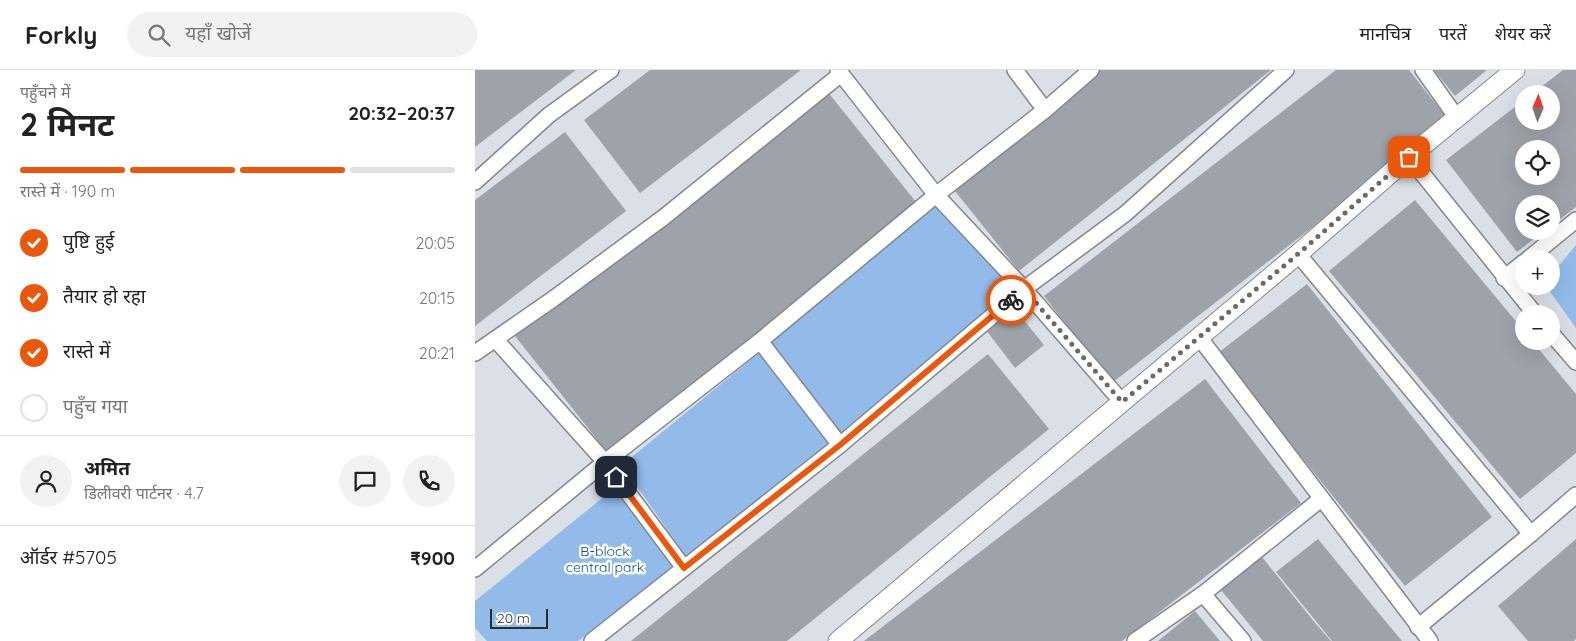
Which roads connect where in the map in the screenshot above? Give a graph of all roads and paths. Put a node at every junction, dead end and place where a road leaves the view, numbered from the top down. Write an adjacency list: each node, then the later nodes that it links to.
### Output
1 (611, 70): 11 (street)
2 (1015, 70): 8 (street)
3 (1091, 70): 8 (street)
4 (1286, 70): 18 (street)
5 (1423, 70): 9 (street)
6 (1515, 70): 9 (street)
7 (839, 72): 12 (street); 20 (street)
8 (1045, 110): 12 (street)
9 (1457, 118): 10 (street)
10 (1409, 157): 15 (street); 17 (street)
11 (475, 182)
12 (936, 195): 18 (street); 22 (street)
13 (1576, 220): 14 (street)
14 (1539, 250)
15 (1298, 254): 21 (street); 31 (street)
16 (1515, 269): 17 (street)
17 (1504, 278): 19 (street)
18 (1024, 289): 26 (street); 27 (street)
19 (1527, 305)
20 (495, 338): 24 (street); 28 (street)
21 (1199, 338): 26 (street); 30 (street)
22 (760, 341): 27 (street); 28 (street)
23 (1560, 343): 25 (street)
24 (475, 354)
25 (1576, 362)
26 (1122, 402): 37 (street)
27 (840, 445): 32 (street)
28 (605, 462): 32 (street); 33 (street)
29 (1576, 495): 31 (street)
30 (1321, 499): 34 (street); 35 (street)
31 (1531, 534): 35 (street)
32 (684, 568): 36 (street)
33 (475, 569)
34 (1203, 594): 38 (street); 39 (street)
35 (1418, 627): 40 (street)
36 (592, 641)
37 (837, 641)
38 (1135, 641)
39 (1243, 641)
40 (1430, 641)

